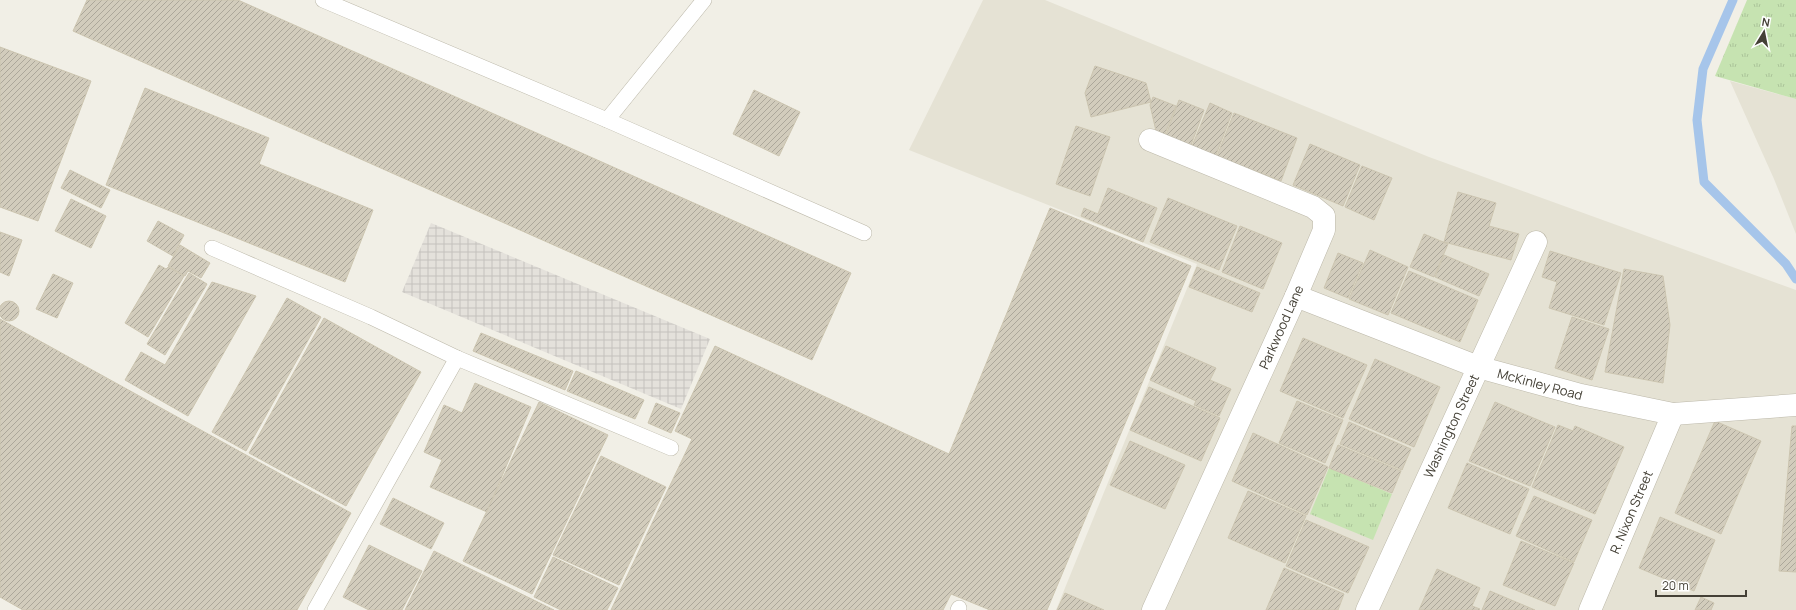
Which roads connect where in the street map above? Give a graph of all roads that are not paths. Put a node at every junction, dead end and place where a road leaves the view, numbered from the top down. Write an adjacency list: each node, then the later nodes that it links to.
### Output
1 (323, 0): 3 (lane)
2 (704, 0): 3 (lane)
3 (607, 120): 5 (lane)
4 (1150, 140): 8 (street, Parkwood Lane)
5 (864, 233)
6 (1536, 242): 10 (street, Washington Street)
7 (212, 248): 9 (lane)
8 (1296, 296): 10 (street, McKinley Road); 15 (street, Parkwood Lane)
9 (457, 358): 13 (lane); 14 (lane)
10 (1478, 367): 12 (street, McKinley Road); 16 (street, Washington Street)
11 (1796, 406): 12 (street, McKinley Road)
12 (1673, 414): 17 (street, R. Nixon Street)
13 (671, 448)
14 (315, 610)
15 (1153, 610)
16 (1367, 610)
17 (1590, 610)

